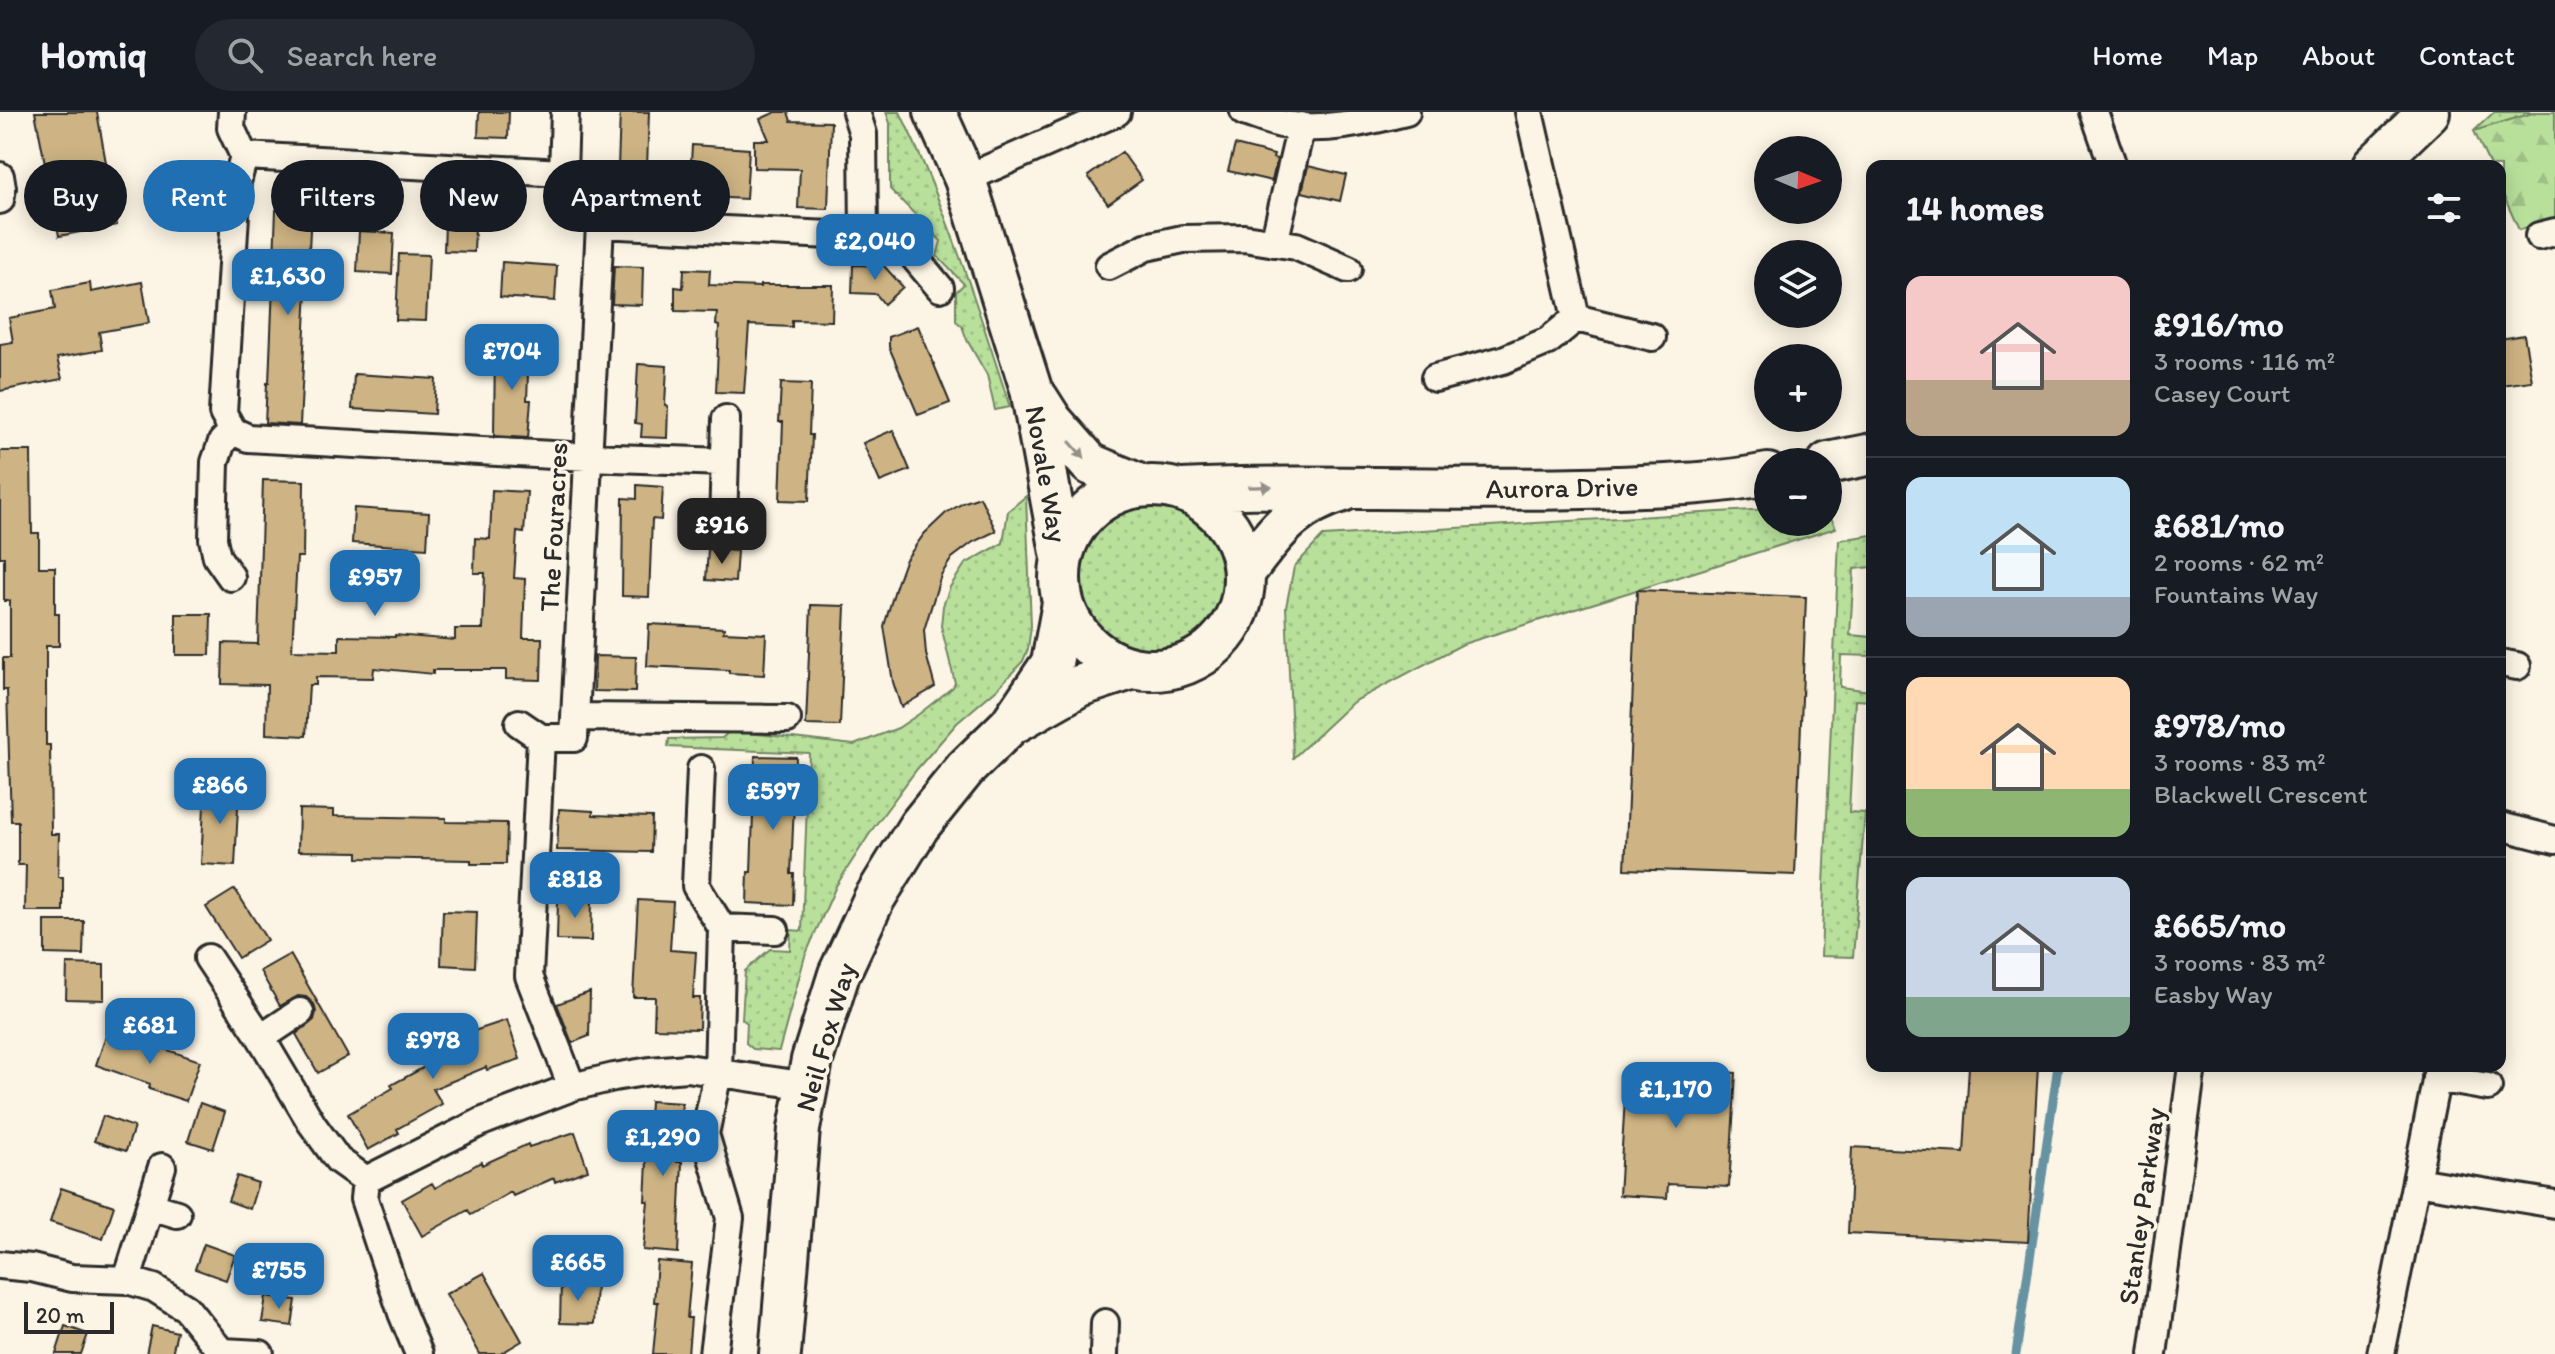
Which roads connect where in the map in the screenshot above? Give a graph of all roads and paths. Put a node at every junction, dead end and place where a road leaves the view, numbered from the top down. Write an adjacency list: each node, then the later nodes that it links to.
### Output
1 (232, 112): 12 (street)
2 (565, 112): 13 (street)
3 (856, 112): 22 (street)
4 (935, 112): 18 (main road, Novale Way)
5 (1117, 112): 18 (street)
6 (1406, 112): 11 (street)
7 (1529, 112): 27 (street)
8 (2094, 112): 14 (street)
9 (2429, 112): 15 (main road)
10 (1251, 113): 11 (street)
11 (1301, 126): 23 (street)
12 (244, 156): 16 (street); 32 (street)
13 (563, 160)
14 (2111, 160)
15 (2379, 160)
16 (543, 172)
17 (0, 176): 19 (street)
18 (965, 179): 30 (main road, Novale Way)
19 (0, 200)
20 (730, 230): 22 (street)
21 (600, 232): 34 (street, The Fouracres)
22 (864, 236): 26 (street)
23 (1274, 243): 24 (street); 25 (street)
24 (1109, 266)
25 (1348, 269)
26 (940, 288)
27 (1576, 318): 28 (street); 29 (street)
28 (1652, 337)
29 (1435, 378)
30 (1031, 389): 38 (main road, Novale Way, one-way to 38); 42 (main road, Novale Way)
31 (726, 419): 36 (street)
32 (233, 431): 34 (street); 44 (street)
33 (1866, 455): 35 (main road)
34 (588, 457): 36 (street); 47 (street, The Fouracres)
35 (1842, 460)
36 (724, 462): 41 (street)
37 (1754, 477): 39 (main road, Aurora Drive)
38 (1142, 486): 40 (main road); 42 (main road)
39 (1354, 488): 40 (main road, Aurora Drive, one-way to 39); 43 (main road, Aurora Drive)
40 (1182, 490): 43 (main road)
41 (723, 525)
42 (1062, 558): 45 (main road)
43 (1244, 573): 46 (main road)
44 (231, 577)
45 (1063, 603): 46 (main road); 50 (main road, Neil Fox Way)
46 (1131, 669): 50 (main road, Neil Fox Way)
47 (576, 717): 48 (street); 51 (street)
48 (787, 719)
49 (519, 723): 51 (street)
50 (1010, 725): 63 (main road, Neil Fox Way)
51 (541, 738): 64 (street)
52 (701, 769): 55 (street)
53 (2506, 828): 54 (street)
54 (2555, 840)
55 (722, 928): 56 (street); 62 (street)
56 (775, 930)
57 (208, 958): 59 (street)
58 (300, 1012): 59 (street)
59 (261, 1038): 67 (street)
60 (2191, 1072): 81 (street, Stanley Parkway)
61 (2438, 1072): 65 (street); 68 (street)
62 (718, 1073): 63 (street); 64 (street); 78 (street)
63 (808, 1086): 79 (main road, Neil Fox Way)
64 (572, 1087): 67 (street)
65 (2488, 1087)
66 (162, 1167): 70 (street)
67 (366, 1180): 77 (street)
68 (2416, 1181): 69 (street); 82 (street)
69 (2555, 1204)
70 (151, 1206): 71 (street); 73 (street)
71 (177, 1214)
72 (0, 1265): 73 (street)
73 (127, 1280): 75 (street)
74 (1105, 1323): 80 (street)
75 (223, 1353): 76 (street)
76 (260, 1354)
77 (419, 1354)
78 (713, 1354)
79 (780, 1354)
80 (1104, 1354)
81 (2153, 1354)
82 (2381, 1354)

